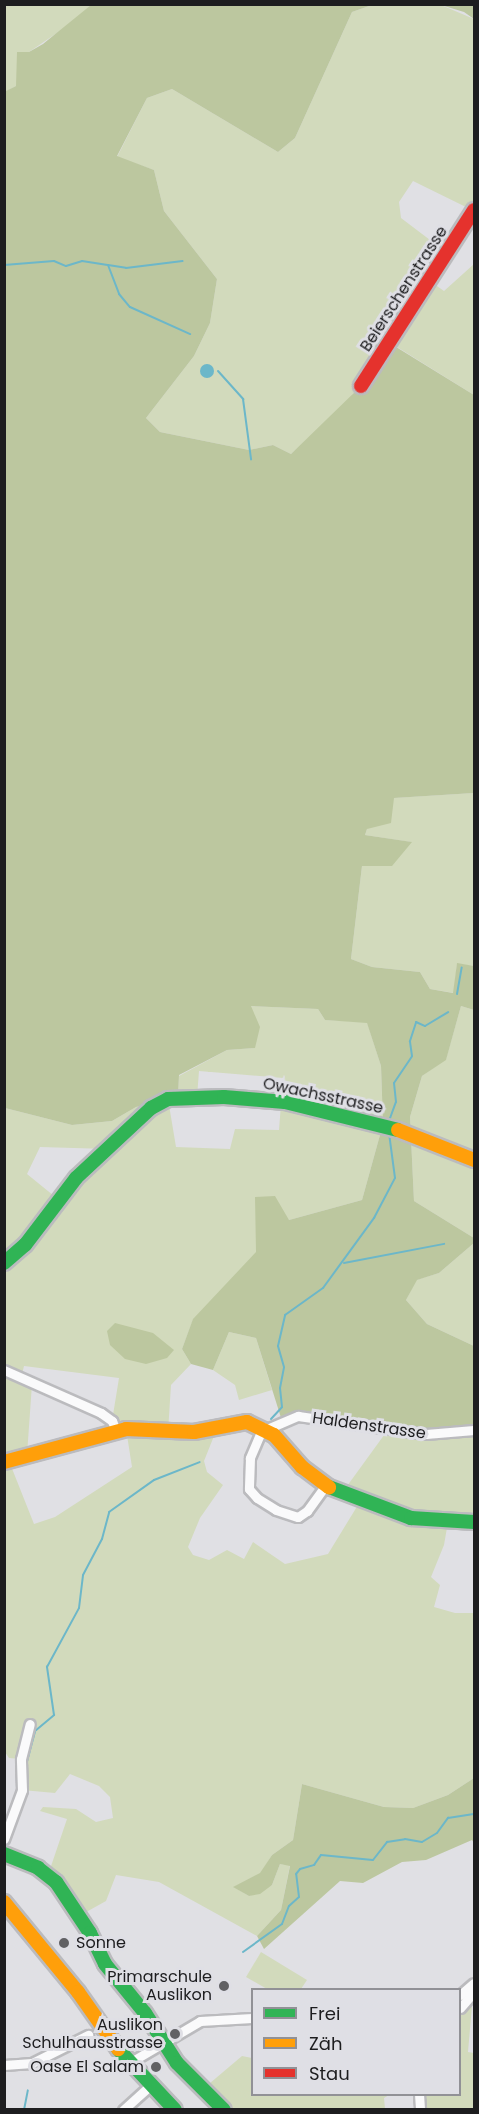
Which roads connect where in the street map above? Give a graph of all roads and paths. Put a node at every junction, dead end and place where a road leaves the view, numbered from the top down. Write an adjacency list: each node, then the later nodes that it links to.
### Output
1 (474, 210): 2 (street, Beierschenstrasse)
2 (361, 386)
3 (474, 1160): 4 (street, Owachsstrasse)
4 (4, 1263)
5 (4, 1370): 8 (street)
6 (265, 1428): 7 (street, Haldenstrasse); 8 (street); 10 (street); 10 (street)
7 (474, 1430)
8 (116, 1431): 9 (street)
9 (4, 1462)
10 (325, 1485): 11 (street)
11 (474, 1522)
12 (30, 1724): 13 (street)
13 (4, 1839)
14 (4, 1854): 22 (street)
15 (4, 1902): 23 (street)
16 (474, 1983): 18 (street)
17 (474, 1992): 19 (street)
18 (461, 1993)
19 (461, 2006)
20 (251, 2018): 22 (street)
21 (88, 2035): 24 (street)
22 (163, 2041): 23 (street); 28 (street)
23 (129, 2063): 25 (street)
24 (4, 2065)
25 (150, 2086): 26 (street); 27 (street)
26 (123, 2109)
27 (175, 2109)
28 (225, 2109)

